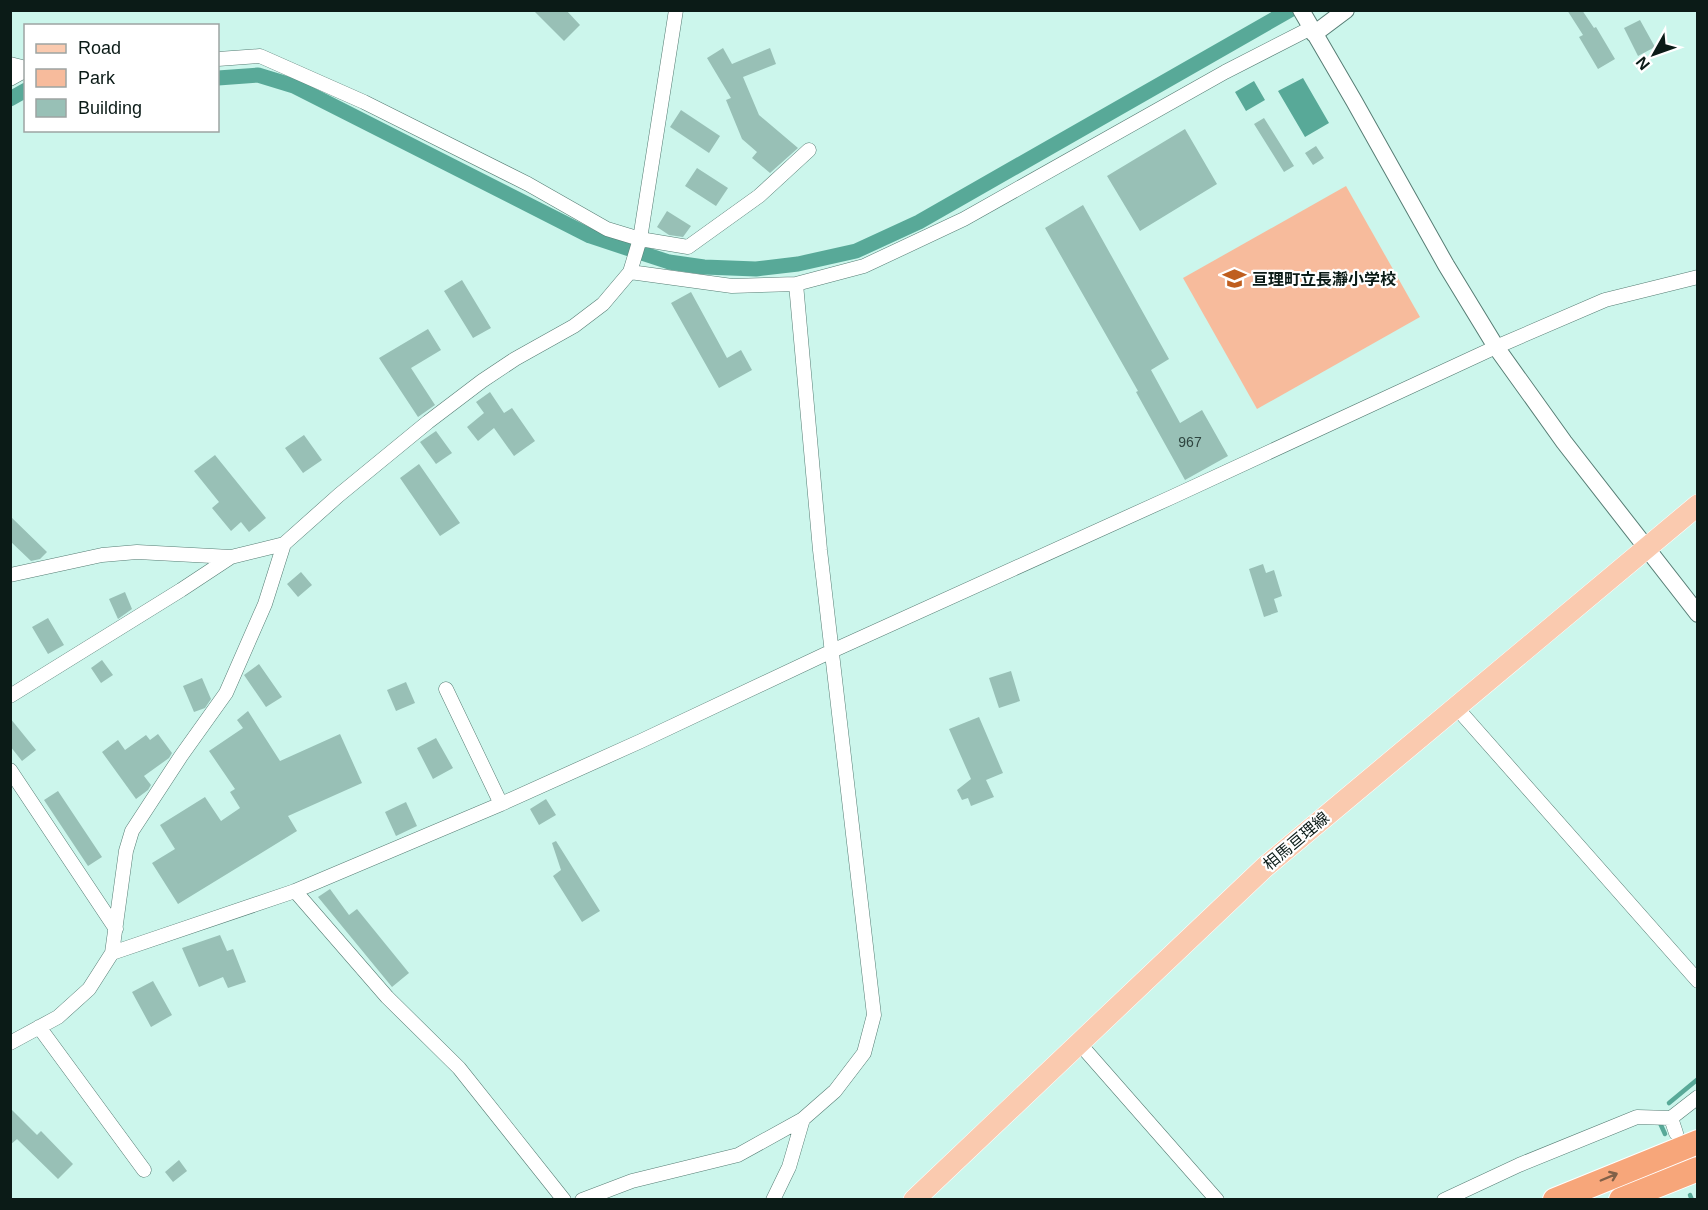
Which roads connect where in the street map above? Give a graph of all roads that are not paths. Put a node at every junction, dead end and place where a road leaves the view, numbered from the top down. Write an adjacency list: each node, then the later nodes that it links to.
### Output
1 (676, 10): 8 (street)
2 (1346, 10): 3 (street)
3 (1308, 23): 11 (street); 12 (street)
4 (219, 59): 8 (street)
5 (24, 70): 6 (street)
6 (10, 79)
7 (809, 150): 8 (street)
8 (640, 239): 9 (street)
9 (630, 272): 11 (street); 14 (street)
10 (1698, 277): 12 (street)
11 (796, 284): 19 (street)
12 (1496, 346): 15 (street); 19 (street)
13 (1698, 505): 15 (main road, 相馬亘理線)
14 (284, 544): 16 (street); 26 (street)
15 (1646, 547): 18 (street); 22 (main road, 相馬亘理線)
16 (231, 557): 17 (street); 21 (street)
17 (10, 574)
18 (1698, 614)
19 (832, 651): 24 (street); 33 (street)
20 (446, 689): 24 (street)
21 (10, 696)
22 (1456, 707): 28 (street); 31 (main road, 相馬亘理線)
23 (10, 770): 26 (street)
24 (501, 804): 25 (street)
25 (295, 891): 27 (street); 38 (street)
26 (116, 929): 27 (street)
27 (112, 952): 29 (street)
28 (1698, 981)
29 (39, 1027): 30 (street); 37 (street)
30 (10, 1043)
31 (1079, 1043): 41 (main road, 相馬亘理線); 42 (street)
32 (1698, 1097): 34 (street)
33 (803, 1119): 39 (street); 40 (street)
34 (1671, 1119): 35 (street); 43 (street)
35 (1687, 1137): 44 (highway, one-way to 35)
36 (1698, 1169): 45 (highway)
37 (144, 1170)
38 (564, 1200)
39 (582, 1200)
40 (773, 1200)
41 (914, 1200)
42 (1217, 1200)
43 (1444, 1200)
44 (1555, 1200)
45 (1621, 1200)

